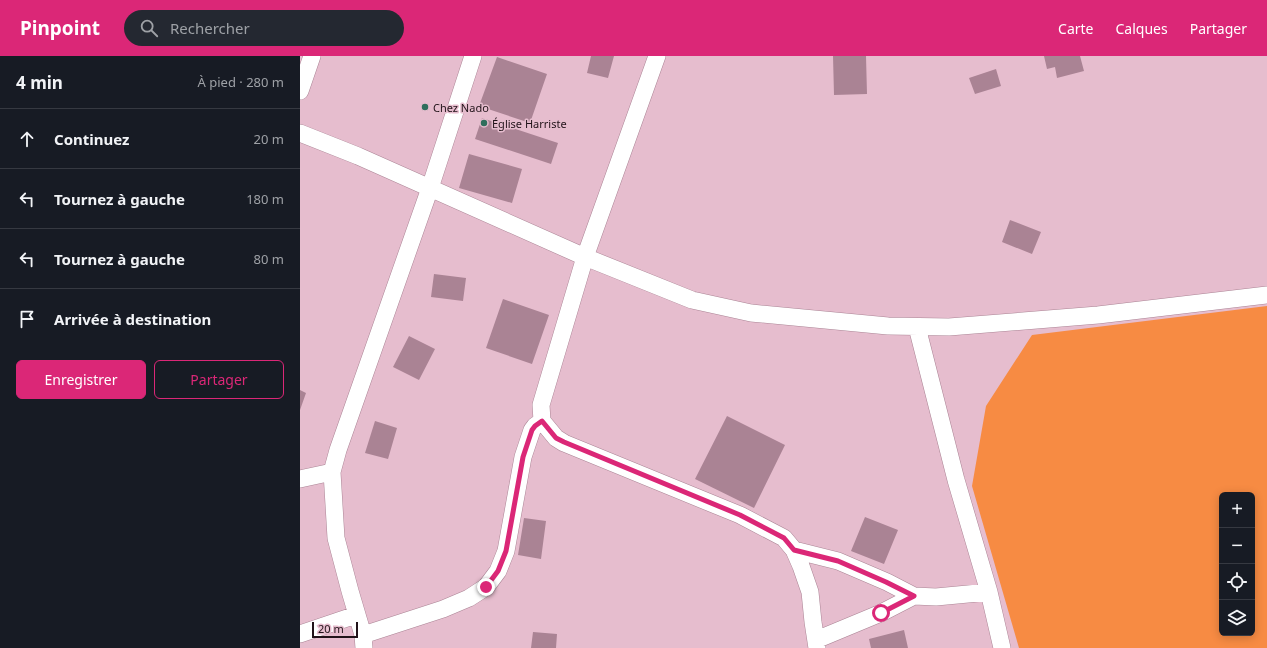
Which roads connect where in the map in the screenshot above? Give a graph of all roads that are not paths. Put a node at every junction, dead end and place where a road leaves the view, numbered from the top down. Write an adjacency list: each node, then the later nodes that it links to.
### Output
1 (312, 56): 4 (street)
2 (473, 56): 6 (street)
3 (656, 56): 7 (street)
4 (300, 91)
5 (300, 133): 6 (street)
6 (430, 188): 7 (street); 11 (street)
7 (585, 257): 9 (street); 10 (street)
8 (1267, 295): 9 (street)
9 (917, 326): 14 (street)
10 (542, 421): 13 (street); 18 (street)
11 (332, 472): 12 (street); 16 (street)
12 (300, 479)
13 (794, 550): 15 (street); 19 (street)
14 (989, 592): 15 (street); 20 (street)
15 (914, 596): 19 (street)
16 (356, 615): 17 (street); 18 (street)
17 (300, 634)
18 (364, 642)
19 (816, 644)
20 (1002, 648)

